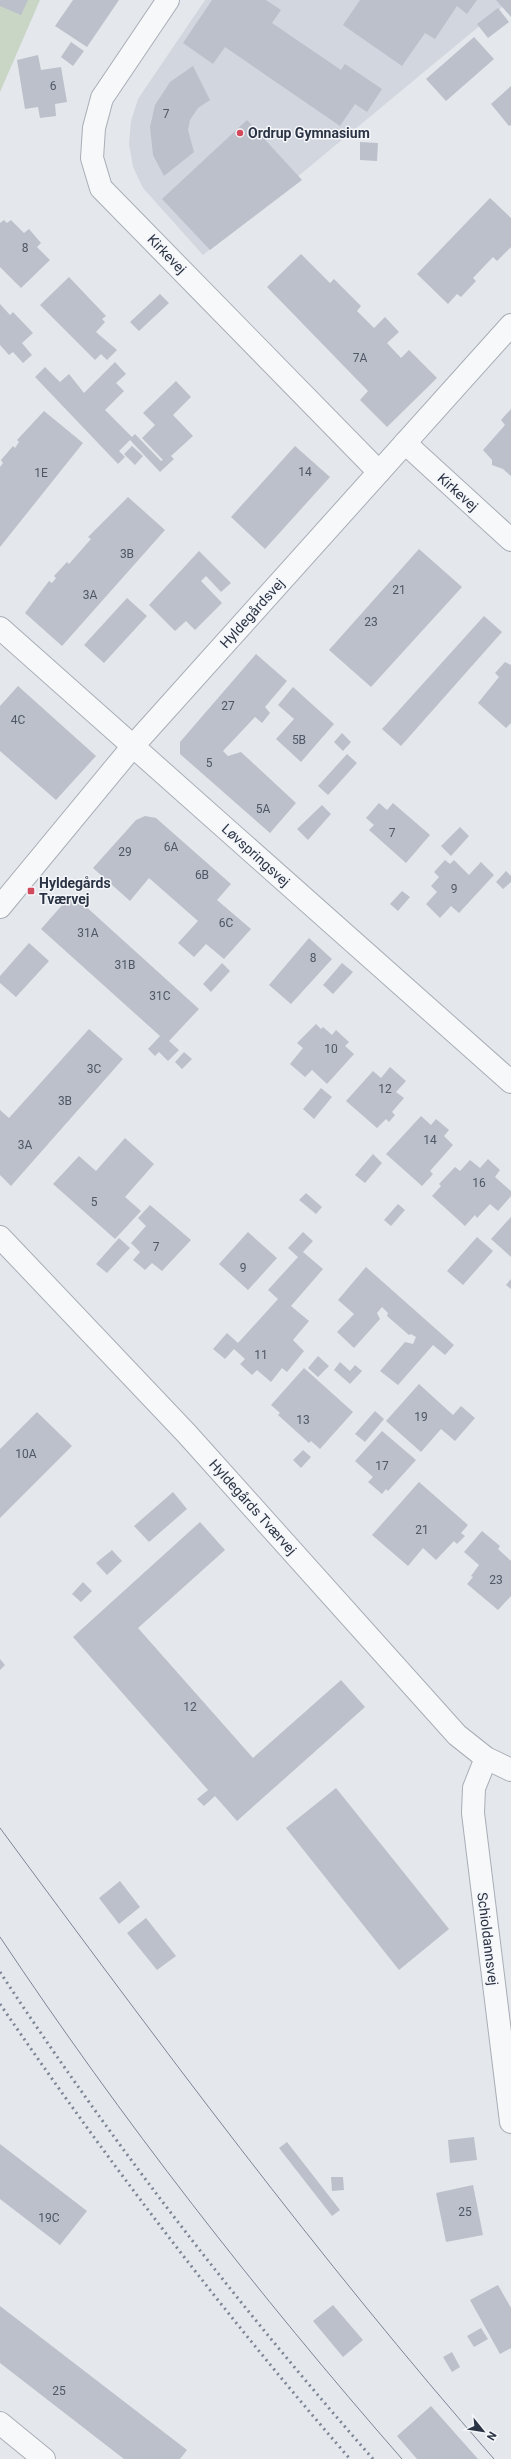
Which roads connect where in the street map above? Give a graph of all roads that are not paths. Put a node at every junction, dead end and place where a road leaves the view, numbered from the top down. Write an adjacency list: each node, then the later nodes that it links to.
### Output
1 (168, 0): 4 (street, Kirkevej)
2 (511, 325): 3 (street, Hyldegårdsvej)
3 (405, 443): 4 (street, Hyldegårdsvej); 5 (street, Kirkevej)
4 (379, 472): 7 (street, Hyldegårdsvej)
5 (511, 540)
6 (0, 628): 7 (street, Løvspringsvej)
7 (133, 746): 8 (street, Hyldegårdsvej); 9 (street, Løvspringsvej)
8 (0, 907)
9 (511, 1082)
10 (0, 1237): 11 (street, Hyldegårds Tværvej)
11 (486, 1758): 12 (street, Hyldegårds Tværvej); 13 (street, Schioldannsvej)
12 (511, 1770)
13 (511, 2122)
14 (0, 2423): 15 (street)
15 (44, 2459)

